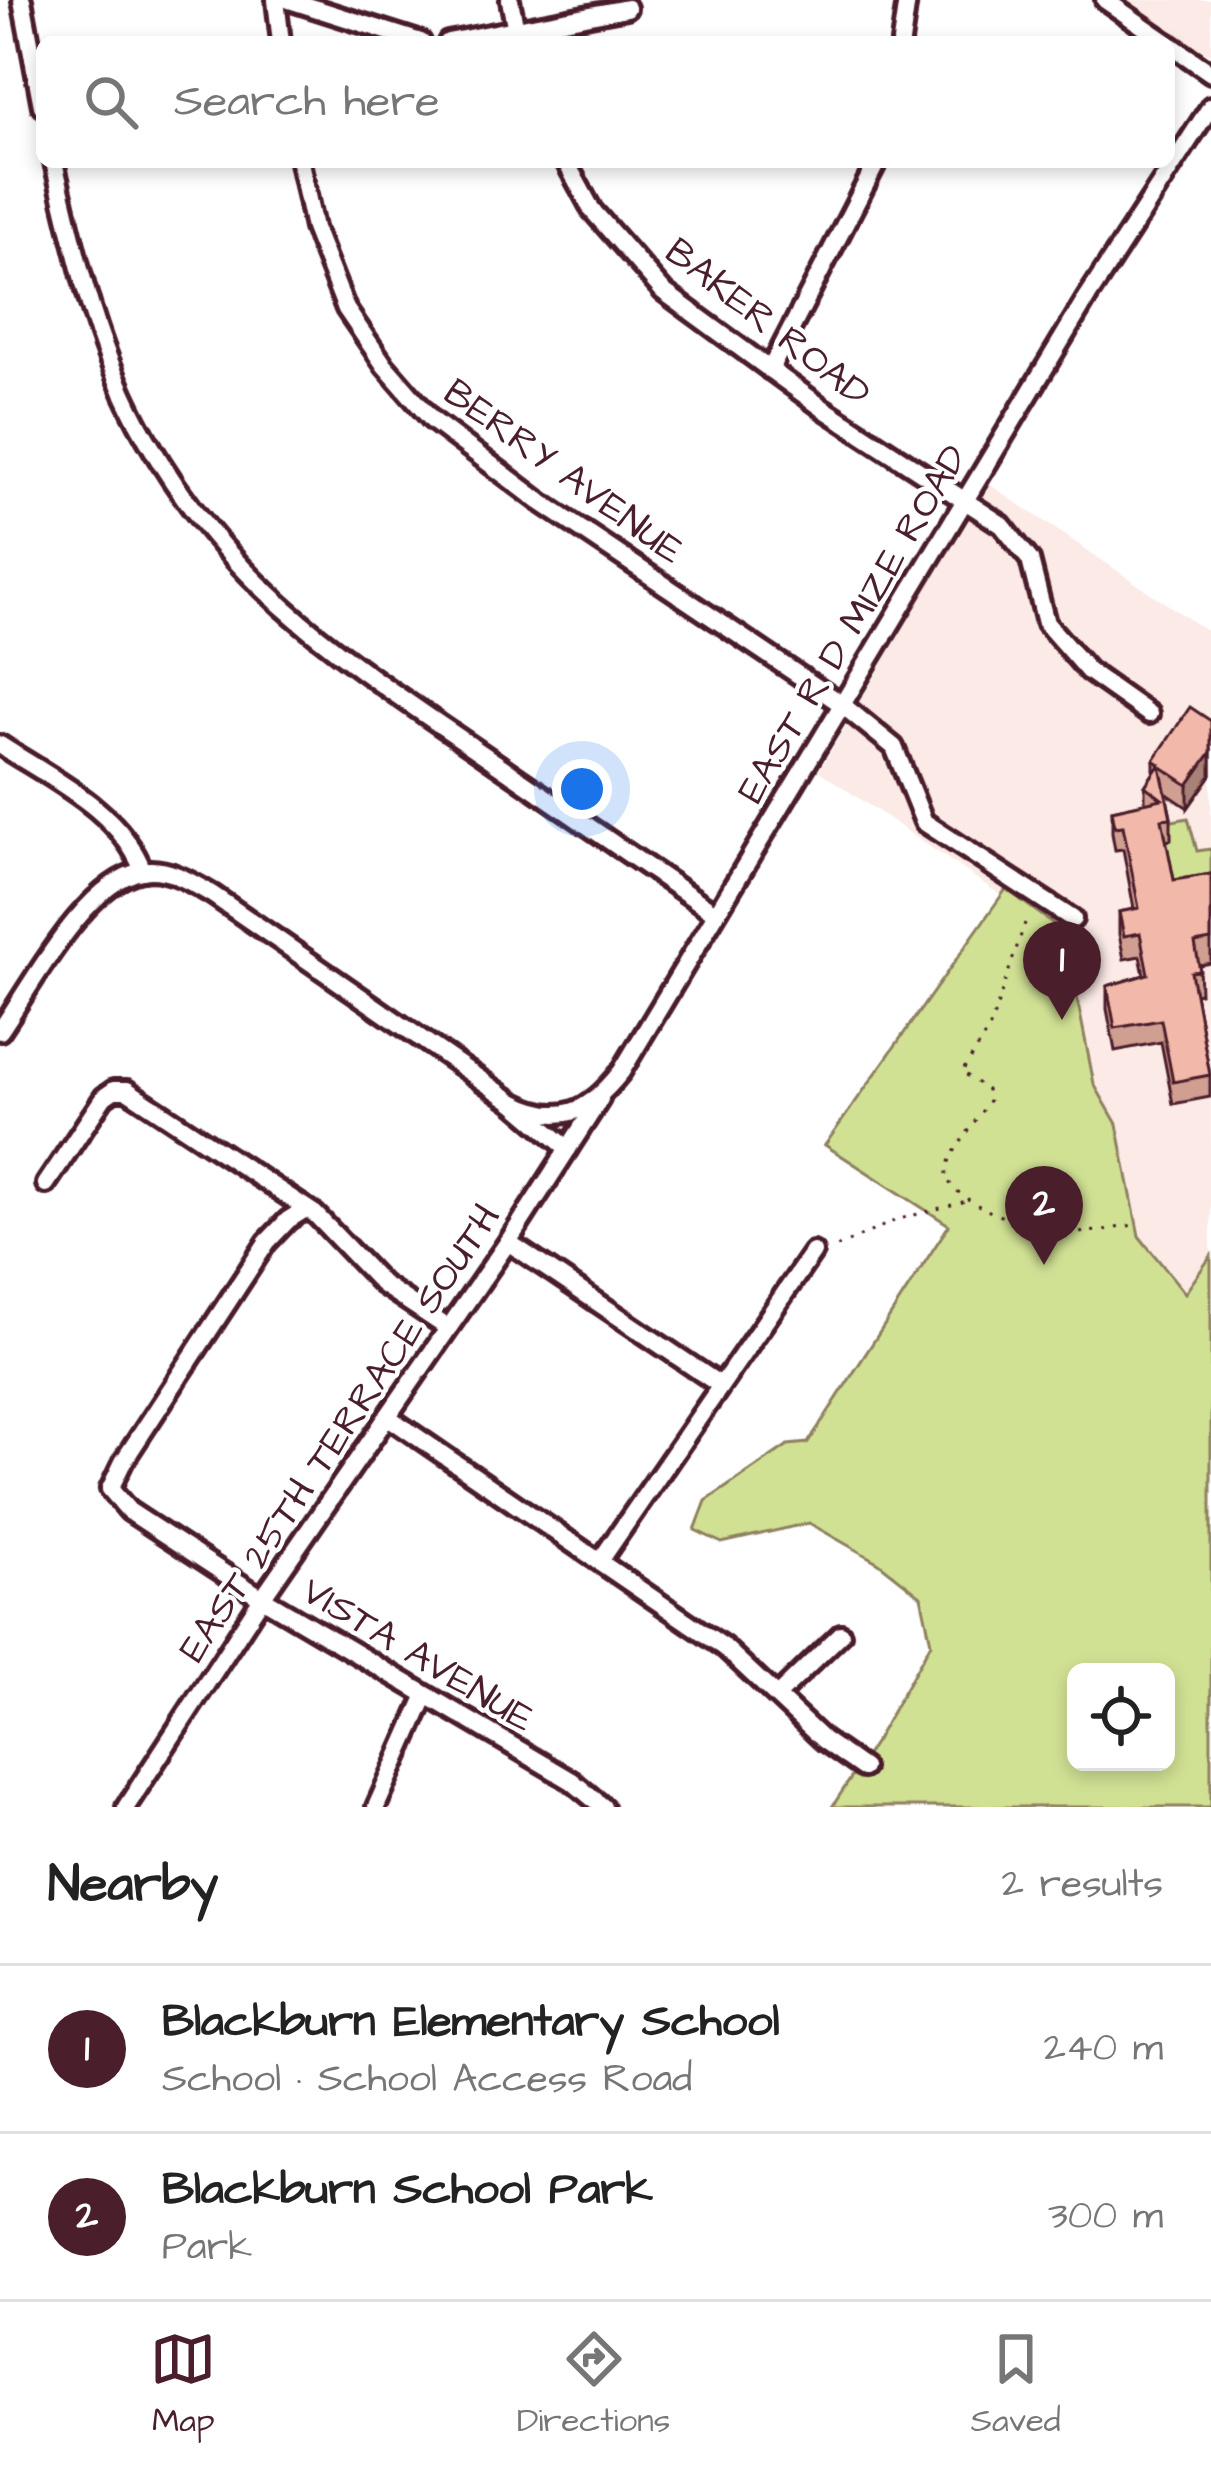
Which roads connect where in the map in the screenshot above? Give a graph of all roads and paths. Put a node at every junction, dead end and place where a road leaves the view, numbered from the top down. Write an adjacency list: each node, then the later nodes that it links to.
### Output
1 (22, 0): 16 (street)
2 (276, 0): 8 (street)
3 (290, 0): 9 (street)
4 (510, 0): 10 (street)
5 (907, 0): 12 (street)
6 (1105, 0): 13 (street)
7 (627, 8): 11 (street)
8 (280, 36)
9 (402, 36)
10 (517, 36)
11 (521, 36)
12 (902, 36)
13 (1158, 36)
14 (1175, 48): 15 (street)
15 (1211, 73)
16 (36, 74)
17 (1211, 106): 18 (street, EAST R D MIZE ROAD)
18 (1175, 162)
19 (55, 168): 30 (street)
20 (301, 168): 26 (street, BERRY AVENUE)
21 (569, 168): 24 (street, BAKER ROAD)
22 (874, 168): 24 (street)
23 (1171, 168): 25 (street, EAST R D MIZE ROAD)
24 (770, 370): 25 (street, BAKER ROAD)
25 (962, 501): 26 (street, EAST R D MIZE ROAD); 27 (street, BAKER ROAD)
26 (840, 703): 30 (street, EAST R D MIZE ROAD); 31 (street, BERRY AVENUE)
27 (1149, 714)
28 (0, 745): 29 (street)
29 (143, 871): 33 (street); 37 (street)
30 (716, 913): 36 (street, EAST R D MIZE ROAD)
31 (1073, 920)
32 (1025, 923): 34 (path)
33 (0, 1030)
34 (962, 1072): 35 (path); 40 (path)
35 (954, 1073)
36 (604, 1093): 37 (street); 38 (street, EAST 25TH TERRACE SOUTH)
37 (513, 1102): 38 (street)
38 (568, 1149): 43 (street, EAST 25TH TERRACE SOUTH)
39 (46, 1184): 41 (street)
40 (971, 1199): 42 (path); 44 (path)
41 (304, 1210): 46 (street); 50 (street, VISTA AVENUE)
42 (1134, 1225)
43 (508, 1242): 46 (street, EAST 25TH TERRACE SOUTH); 47 (street)
44 (837, 1247)
45 (814, 1252): 47 (street)
46 (448, 1328): 48 (street, EAST 25TH TERRACE SOUTH)
47 (720, 1385): 49 (street)
48 (388, 1417): 49 (street); 50 (street, EAST 25TH TERRACE SOUTH)
49 (600, 1562): 52 (street)
50 (262, 1598): 53 (street, VISTA AVENUE); 55 (street, EAST 25TH TERRACE SOUTH)
51 (841, 1634): 52 (street)
52 (778, 1695): 54 (street)
53 (425, 1697): 56 (street); 57 (street, VISTA AVENUE)
54 (863, 1768)
55 (126, 1807)
56 (376, 1807)
57 (603, 1807)

